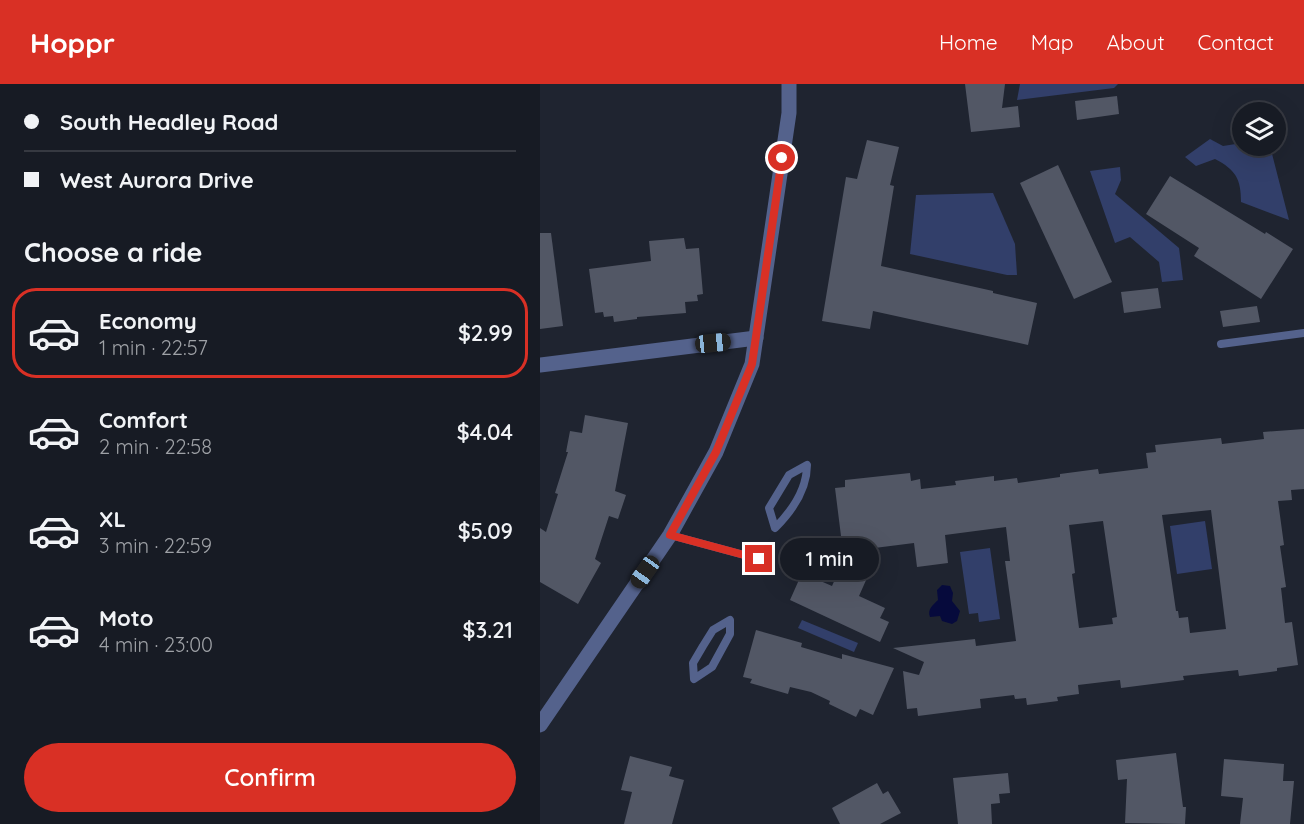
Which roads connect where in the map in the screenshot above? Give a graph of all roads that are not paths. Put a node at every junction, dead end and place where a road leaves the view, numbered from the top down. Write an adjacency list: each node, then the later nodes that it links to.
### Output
1 (789, 84): 3 (street)
2 (1304, 333): 4 (lane)
3 (756, 338): 5 (street); 7 (street)
4 (1221, 344)
5 (540, 365)
6 (807, 465): 6 (lane)
7 (670, 535): 8 (lane); 10 (street)
8 (759, 559)
9 (730, 620): 9 (lane)
10 (540, 725)

